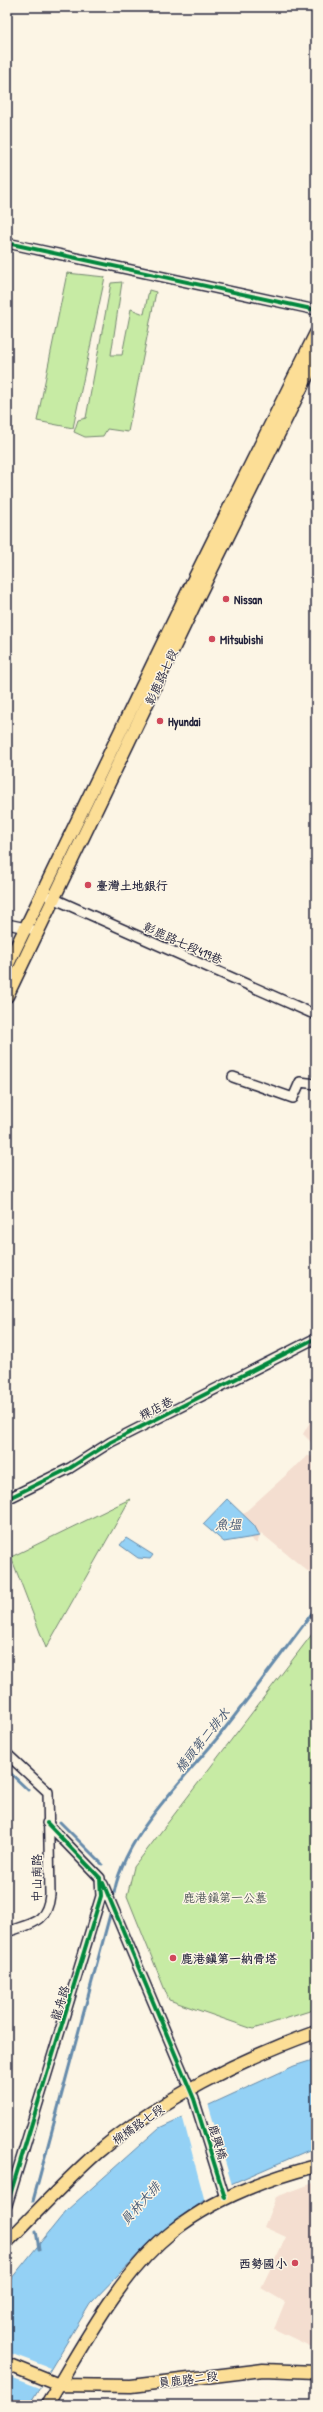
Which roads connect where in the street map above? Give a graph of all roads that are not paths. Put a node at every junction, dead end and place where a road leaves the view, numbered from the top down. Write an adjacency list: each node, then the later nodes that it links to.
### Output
1 (7, 243): 2 (street)
2 (316, 310)
3 (316, 333): 5 (main road, 彰鹿路七段)
4 (316, 358): 6 (main road, 彰鹿路七段)
5 (42, 893): 6 (street, 彰鹿路七段419巷); 8 (main road, 彰鹿路七段)
6 (53, 899): 9 (main road, 彰鹿路七段); 12 (street, 彰鹿路七段419巷)
7 (7, 924): 8 (street)
8 (25, 928): 9 (street); 10 (main road, 彰鹿路七段)
9 (38, 931): 11 (main road, 彰鹿路七段)
10 (7, 966)
11 (7, 996)
12 (316, 1014)
13 (233, 1077): 14 (street)
14 (316, 1084)
15 (316, 1338): 16 (street, 粿店巷)
16 (7, 1499)
17 (7, 1754): 18 (street, 中山南路)
18 (47, 1823): 19 (street); 20 (street, 中山南路)
19 (100, 1878): 22 (street, 鹿興橋); 25 (street, 龍舟路)
20 (7, 1932)
21 (316, 2032): 22 (main road, 柳橋路七段)
22 (192, 2095): 24 (street, 鹿興橋); 26 (main road, 柳橋路七段)
23 (316, 2166): 24 (main road)
24 (224, 2195): 29 (main road)
25 (7, 2205)
26 (7, 2242)
27 (7, 2364): 29 (main road)
28 (316, 2372): 29 (main road, 員鹿路二段)
29 (59, 2385): 30 (main road)
30 (47, 2405)

